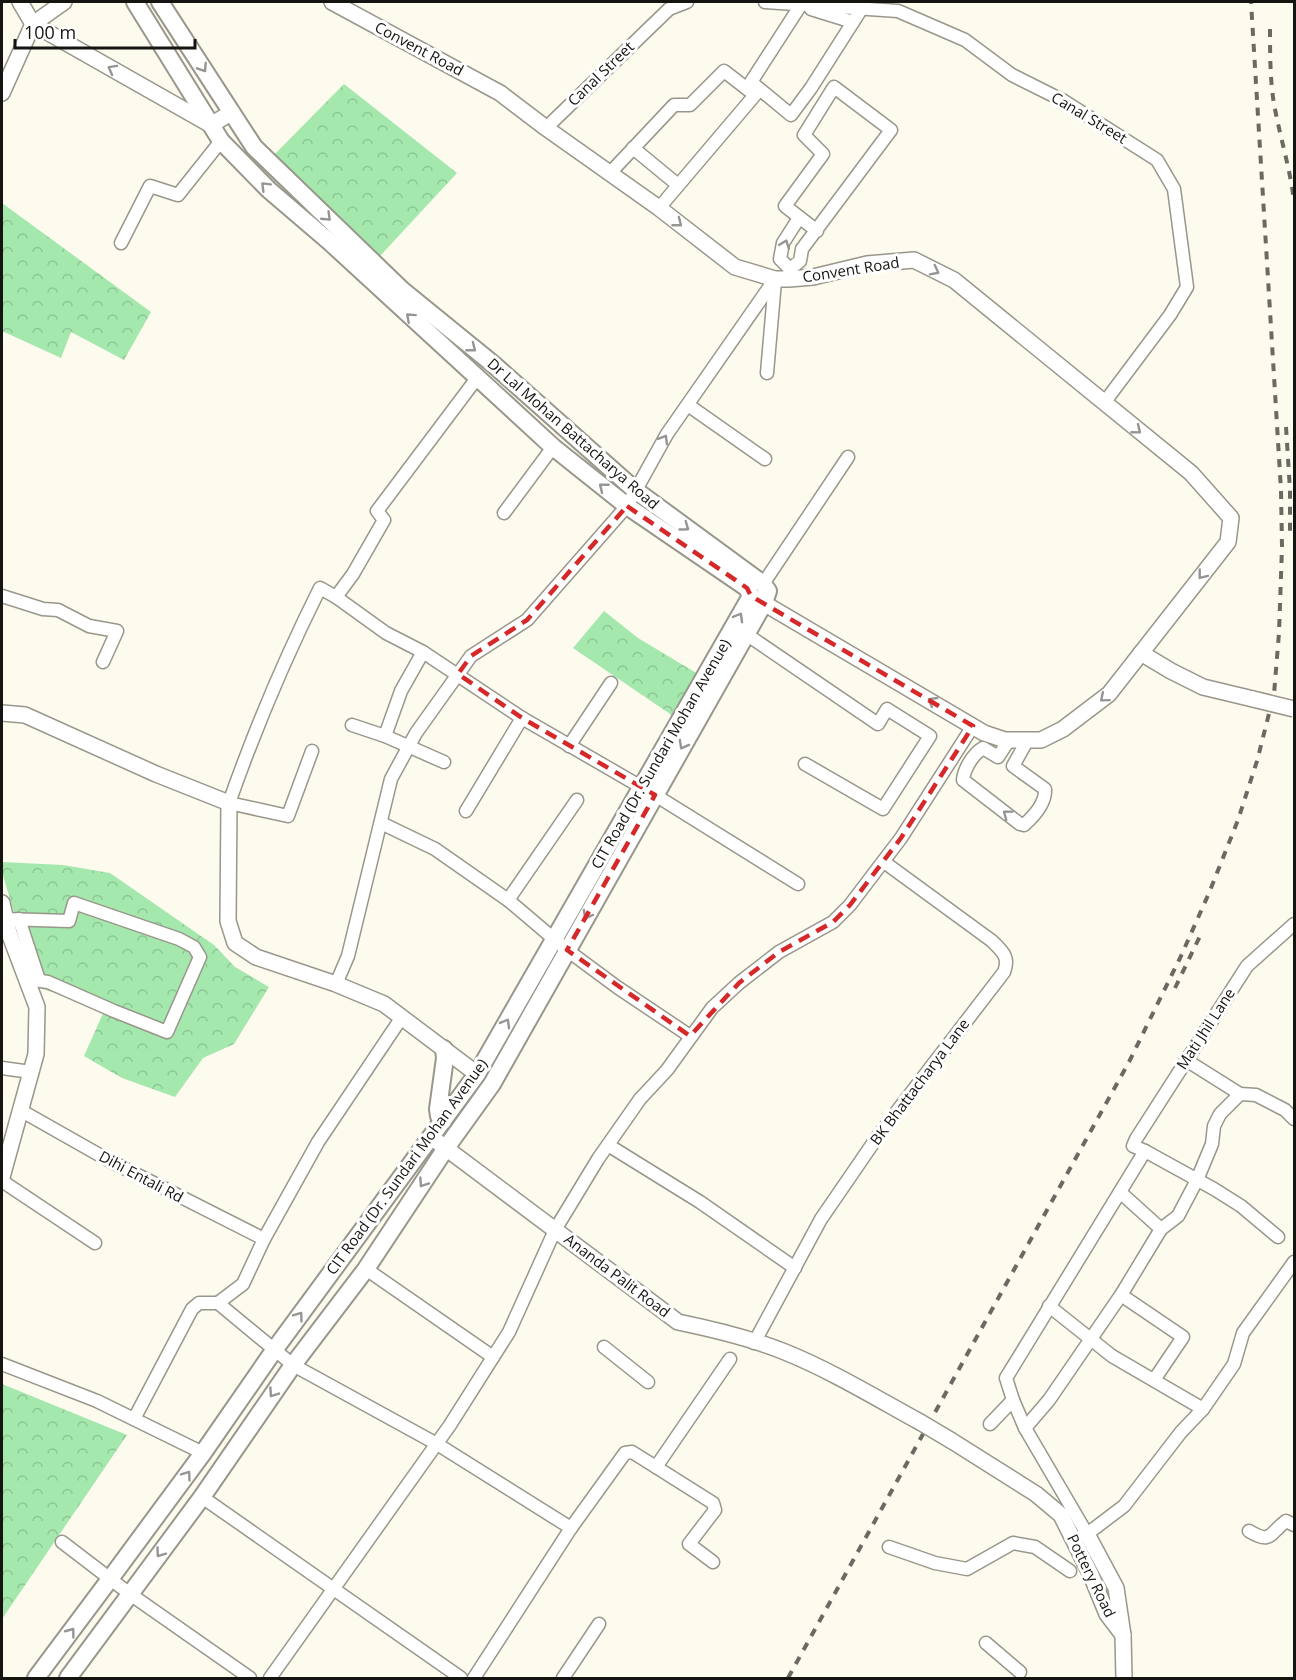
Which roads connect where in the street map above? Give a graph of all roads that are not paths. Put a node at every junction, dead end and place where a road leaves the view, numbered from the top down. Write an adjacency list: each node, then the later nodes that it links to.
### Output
1 (20, 2): 11 (street)
2 (64, 2): 11 (street)
3 (135, 2): 14 (main road, Dr Lal Mohan Battacharya Road)
4 (160, 2): 13 (main road, Dr Lal Mohan Battacharya Road, one-way to 13)
5 (332, 2): 15 (street, Convent Road)
6 (687, 2): 15 (street, Canal Street)
7 (765, 2): 8 (street, Canal Street)
8 (802, 5): 9 (street, Canal Street); 10 (street); 10 (street)
9 (862, 8): 10 (street); 27 (street, Canal Street)
10 (853, 22)
11 (33, 24): 12 (street); 14 (street, one-way to 11)
12 (2, 93)
13 (232, 112): 14 (street); 32 (main road, Dr Lal Mohan Battacharya Road, one-way to 32)
14 (211, 125): 16 (main road, Dr Lal Mohan Battacharya Road)
15 (546, 128): 18 (street, Convent Road)
16 (221, 141): 23 (street); 26 (main road, Dr Lal Mohan Battacharya Road, one-way to 16)
17 (633, 148): 18 (street); 19 (street); 19 (street)
18 (610, 173): 20 (street, Convent Road)
19 (678, 185): 20 (street)
20 (658, 208): 24 (street, Convent Road, one-way to 24)
21 (799, 218): 22 (street); 22 (street); 24 (street, one-way to 21)
22 (817, 231): 24 (street)
23 (121, 243)
24 (785, 276): 25 (street); 27 (street, Convent Road, one-way to 27); 28 (street)
25 (766, 374)
26 (477, 378): 29 (main road, Dr Lal Mohan Battacharya Road); 37 (street)
27 (1104, 403): 40 (street, Convent Road, one-way to 40)
28 (688, 405): 31 (street); 32 (street, one-way to 28)
29 (553, 447): 33 (main road, Dr Lal Mohan Battacharya Road, one-way to 29); 34 (street)
30 (848, 457): 35 (street)
31 (765, 459)
32 (636, 490): 33 (street); 35 (main road, Dr Lal Mohan Battacharya Road, one-way to 35)
33 (627, 506): 35 (main road, Dr Lal Mohan Battacharya Road); 42 (street)
34 (504, 513)
35 (759, 594): 38 (main road, CIT Road (Dr. Sundari Mohan Avenue)); 48 (street, Convent Road, one-way to 35); 59 (main road, CIT Road (Dr. Sundari Mohan Avenue), one-way to 35)
36 (2, 596): 41 (street)
37 (336, 597): 39 (street); 61 (street)
38 (746, 634): 57 (street); 59 (main road, CIT Road (Dr. Sundari Mohan Avenue), one-way to 59)
39 (423, 652): 42 (street); 49 (street)
40 (1141, 653): 44 (street, bridge); 51 (street, Convent Road, one-way to 51)
41 (103, 662)
42 (458, 674): 46 (street); 53 (street)
43 (611, 683): 52 (street)
44 (1294, 709)
45 (2, 713): 61 (street)
46 (522, 718): 52 (street); 62 (street)
47 (352, 724): 49 (street)
48 (974, 726): 50 (street, Convent Road); 64 (street)
49 (385, 736): 53 (street)
50 (1009, 740): 51 (street, Convent Road); 55 (street)
51 (1027, 741): 58 (street)
52 (569, 746): 59 (street)
53 (409, 747): 56 (street); 63 (street)
54 (312, 751): 61 (street)
55 (998, 757): 58 (street); 58 (street, one-way to 55)
56 (444, 762)
57 (805, 764)
58 (1014, 766)
59 (648, 791): 65 (street); 70 (main road, CIT Road (Dr. Sundari Mohan Avenue)); 71 (main road, CIT Road (Dr. Sundari Mohan Avenue), one-way to 71)
60 (577, 800): 66 (street)
61 (229, 803): 73 (street)
62 (466, 811)
63 (381, 823): 66 (street); 73 (street)
64 (884, 862): 75 (street); 99 (street, BK Bhattacharya Lane)
65 (798, 885)
66 (508, 900): 70 (street)
67 (2, 903): 68 (street)
68 (12, 919): 72 (street); 72 (street)
69 (1294, 924): 77 (street, Mati Jhil Lane)
70 (554, 939): 71 (street); 80 (main road, CIT Road (Dr. Sundari Mohan Avenue), one-way to 70)
71 (567, 951): 75 (street); 88 (main road, CIT Road (Dr. Sundari Mohan Avenue))
72 (32, 980): 79 (street)
73 (336, 984): 74 (street)
74 (402, 1017): 76 (street); 96 (street)
75 (690, 1036): 87 (street)
76 (444, 1049): 80 (street); 84 (main road)
77 (1186, 1060): 81 (street); 89 (street, Mati Jhil Lane)
78 (2, 1068): 79 (street)
79 (31, 1072): 82 (street)
80 (477, 1074): 84 (main road, CIT Road (Dr. Sundari Mohan Avenue))
81 (1240, 1094): 83 (street); 91 (street)
82 (20, 1110): 86 (street); 96 (street, Dihi Entali Rd)
83 (1294, 1119)
84 (443, 1121): 85 (main road, CIT Road (Dr. Sundari Mohan Avenue))
85 (431, 1137): 88 (street, Ananda Palit Road); 107 (main road, CIT Road (Dr. Sundari Mohan Avenue), one-way to 85)
86 (6, 1142): 90 (street)
87 (608, 1145): 94 (street); 99 (street)
88 (446, 1148): 94 (street, Ananda Palit Road); 100 (main road, CIT Road (Dr. Sundari Mohan Avenue), one-way to 100)
89 (1146, 1151): 91 (street); 92 (street)
90 (2, 1179): 97 (street)
91 (1197, 1180): 93 (street); 95 (street)
92 (1120, 1192): 93 (street); 103 (street)
93 (1161, 1229): 101 (street)
94 (555, 1230): 105 (street, Ananda Palit Road); 108 (street)
95 (1278, 1237)
96 (264, 1239): 102 (street)
97 (95, 1243)
98 (1294, 1262): 115 (street)
99 (795, 1268): 105 (street, BK Bhattacharya Lane)
100 (366, 1269): 108 (street); 111 (main road, CIT Road (Dr. Sundari Mohan Avenue))
101 (1121, 1294): 104 (street); 112 (street)
102 (218, 1303): 107 (street); 116 (street)
103 (1049, 1306): 104 (street); 114 (street)
104 (1091, 1339): 112 (street); 118 (street)
105 (754, 1343): 123 (street, Ananda Palit Road, bridge)
106 (604, 1347): 113 (street)
107 (274, 1349): 111 (street); 120 (main road, CIT Road (Dr. Sundari Mohan Avenue))
108 (493, 1357): 119 (street)
109 (730, 1359): 121 (street)
110 (2, 1364): 116 (street)
111 (293, 1365): 119 (street); 122 (main road, CIT Road (Dr. Sundari Mohan Avenue), one-way to 122)
112 (1154, 1380): 115 (street)
113 (648, 1382)
114 (1013, 1400): 117 (street); 118 (street)
115 (1203, 1408): 127 (street)
116 (134, 1419): 120 (street)
117 (990, 1424)
118 (1025, 1428): 127 (street)
119 (437, 1444): 125 (street); 133 (street)
120 (203, 1453): 132 (main road, CIT Road (Dr. Sundari Mohan Avenue), one-way to 120)
121 (656, 1467): 125 (street); 130 (street)
122 (202, 1497): 133 (street); 134 (main road, CIT Road (Dr. Sundari Mohan Avenue), one-way to 134)
123 (1061, 1515): 136 (street, Pottery Road)
124 (1294, 1525): 126 (street)
125 (571, 1528): 144 (street)
126 (1249, 1531)
127 (1087, 1534): 136 (street, Pottery Road)
128 (62, 1542): 132 (street)
129 (890, 1547): 131 (street)
130 (713, 1562)
131 (1070, 1571)
132 (110, 1579): 134 (street); 140 (main road, CIT Road (Dr. Sundari Mohan Avenue), one-way to 132)
133 (334, 1590): 139 (street); 143 (street)
134 (130, 1594): 141 (main road, CIT Road (Dr. Sundari Mohan Avenue)); 142 (street)
135 (599, 1624): 145 (street)
136 (1124, 1635): 146 (street, Pottery Road)
137 (986, 1643): 138 (street)
138 (1020, 1672)
139 (277, 1676)
140 (36, 1678)
141 (68, 1678)
142 (250, 1678)
143 (461, 1678)
144 (474, 1678)
145 (563, 1678)
146 (1124, 1678)

